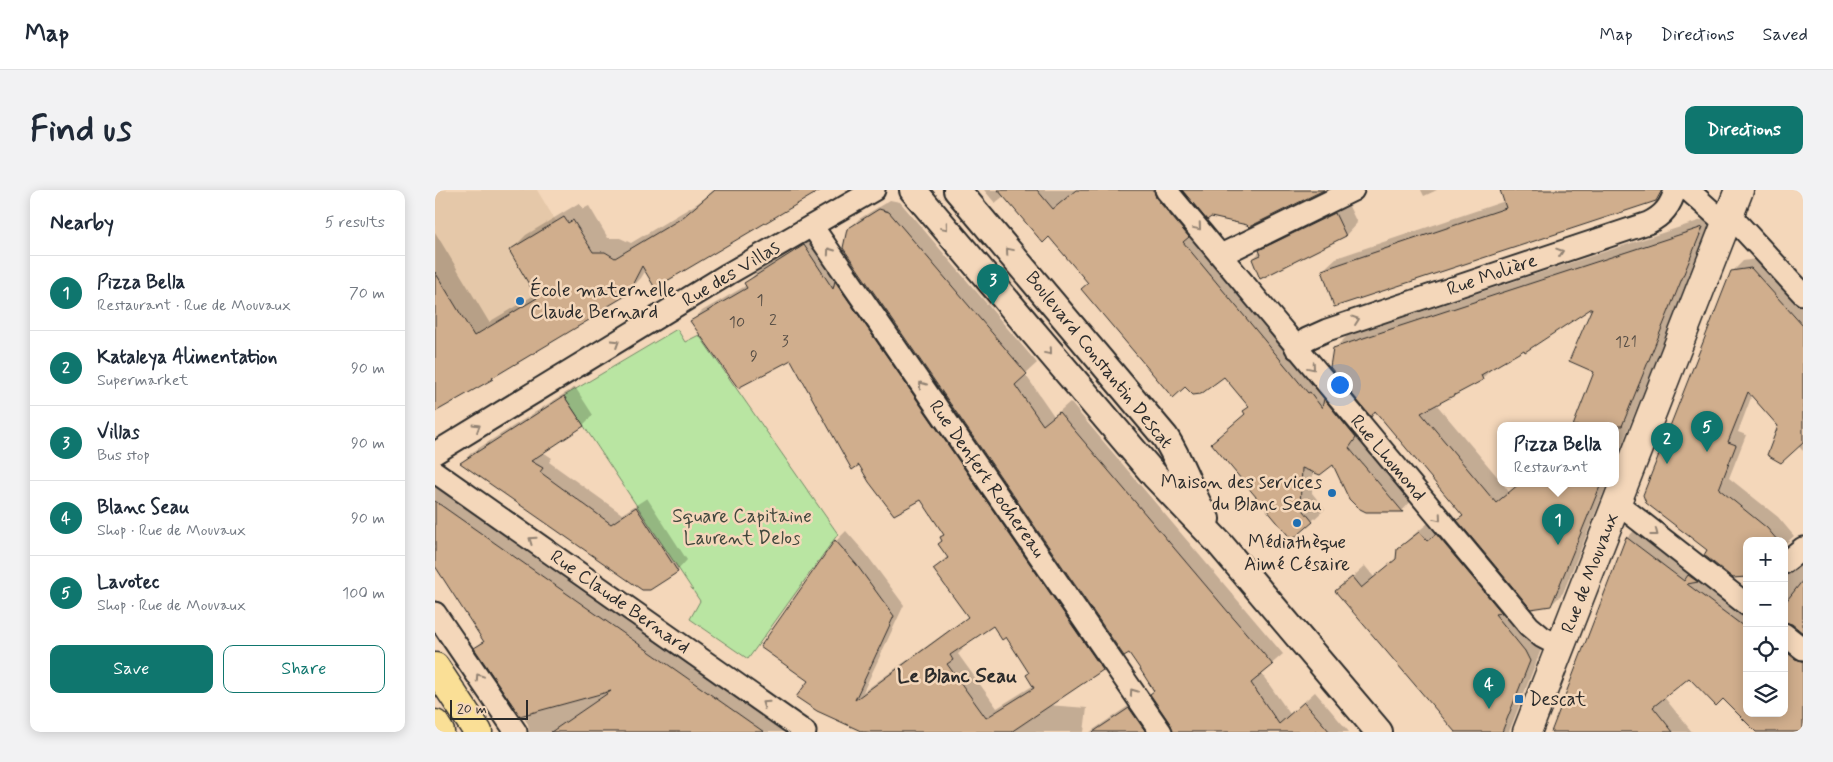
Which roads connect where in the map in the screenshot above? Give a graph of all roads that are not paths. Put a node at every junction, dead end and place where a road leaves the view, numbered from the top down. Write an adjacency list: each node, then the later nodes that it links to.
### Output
1 (874, 190): 9 (street, Rue des Villas)
2 (913, 190): 16 (street, Boulevard Constantin Descat, one-way to 16)
3 (957, 190): 16 (street, Boulevard Constantin Descat, one-way to 3)
4 (1166, 190): 10 (street, Rue Lhomond, one-way to 10)
5 (1353, 190): 10 (street)
6 (1675, 190): 12 (street, Rue Molière, one-way to 6)
7 (1688, 190): 8 (street)
8 (1732, 209): 11 (street); 15 (main road, Rue de Mouvaux)
9 (812, 226): 13 (street, Rue des Villas, one-way to 9); 30 (street, Rue Denfert Rochereau, one-way to 9)
10 (1221, 255): 12 (street, Rue Lhomond)
11 (1803, 294)
12 (1296, 348): 22 (street, Rue Lhomond, one-way to 22)
13 (435, 452)
14 (435, 472): 29 (street, Rue Claude Bernard, one-way to 14)
15 (1617, 503): 19 (street, one-way to 19); 22 (main road, Rue de Mouvaux)
16 (1220, 544): 31 (street, Boulevard Constantin Descat)
17 (1803, 548): 18 (street)
18 (1788, 560)
19 (1743, 598)
20 (435, 613): 28 (street, one-way to 20)
21 (1788, 637): 23 (street)
22 (1561, 646): 32 (main road, Rue de Mouvaux)
23 (1803, 649)
24 (435, 667): 27 (highway)
25 (435, 724): 26 (highway)
26 (440, 732)
27 (478, 732)
28 (516, 732)
29 (805, 732)
30 (1161, 732)
31 (1379, 732)
32 (1527, 732)

